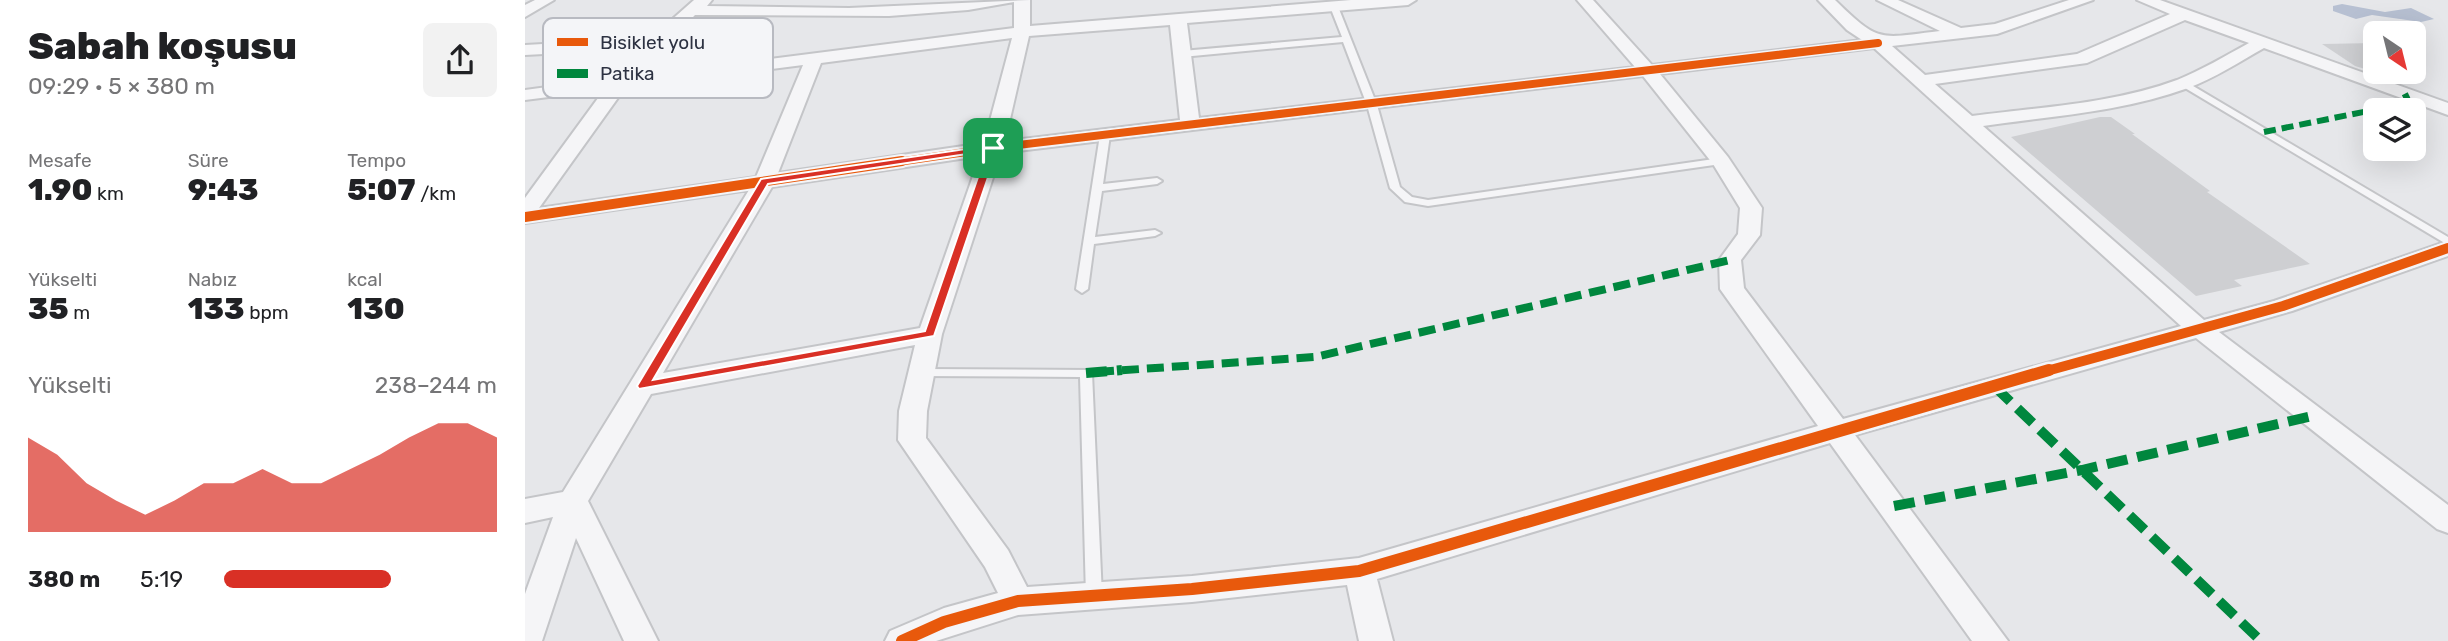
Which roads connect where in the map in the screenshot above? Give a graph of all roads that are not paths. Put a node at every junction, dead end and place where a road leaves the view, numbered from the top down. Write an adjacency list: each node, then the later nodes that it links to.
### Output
1 (546, 0): 14 (street)
2 (1008, 0): 11 (street)
3 (1022, 0): 18 (street)
4 (1408, 0): 12 (street)
5 (1585, 0): 29 (street)
6 (1826, 0): 22 (street)
7 (1885, 0): 19 (street)
8 (2085, 0): 19 (street)
9 (2145, 0): 15 (street)
10 (1305, 3): 12 (street); 17 (street)
11 (960, 4): 13 (street); 23 (street)
12 (1332, 4): 20 (lane)
13 (697, 5): 16 (street)
14 (525, 12)
15 (2184, 14): 21 (street); 30 (street)
16 (682, 18)
17 (1178, 19): 18 (street); 26 (street)
18 (1022, 32): 23 (street); 40 (street)
19 (1958, 33): 22 (street)
20 (1346, 39): 26 (lane); 35 (lane)
21 (2263, 42): 31 (street); 36 (street)
22 (1878, 43): 29 (street); 30 (street)
23 (919, 44): 27 (street)
24 (543, 49): 25 (street)
25 (525, 50)
26 (1182, 54): 38 (street)
27 (814, 58): 28 (street); 42 (street)
28 (773, 63)
29 (1647, 70): 35 (street); 41 (street)
30 (1921, 81): 37 (street)
31 (2183, 83): 37 (street); 48 (lane)
32 (543, 93): 33 (street)
33 (525, 95)
34 (609, 98): 45 (street)
35 (1372, 104): 38 (street); 41 (lane)
36 (2448, 109)
37 (1966, 123): 50 (street)
38 (1190, 125): 39 (street)
39 (1105, 135): 40 (street); 44 (lane)
40 (993, 148): 42 (street); 51 (street)
41 (1721, 161): 54 (street)
42 (765, 181): 45 (street); 53 (street)
43 (1157, 181): 44 (lane)
44 (1097, 188): 47 (lane)
45 (525, 215)
46 (1156, 233): 47 (lane)
47 (1089, 241): 49 (lane)
48 (2447, 248): 50 (street)
49 (1081, 289)
50 (2201, 330): 54 (street); 57 (street)
51 (930, 334): 52 (street); 53 (street)
52 (923, 373): 59 (lane); 60 (street)
53 (643, 386): 55 (street)
54 (1838, 430): 58 (street); 65 (street)
55 (573, 501): 56 (street); 61 (street); 62 (street)
56 (525, 512)
57 (2448, 521)
58 (1359, 571): 59 (street); 64 (street)
59 (1094, 596): 60 (street)
60 (1018, 601): 63 (street)
61 (525, 641)
62 (641, 641)
63 (902, 641)
64 (1376, 641)
65 (1991, 641)

